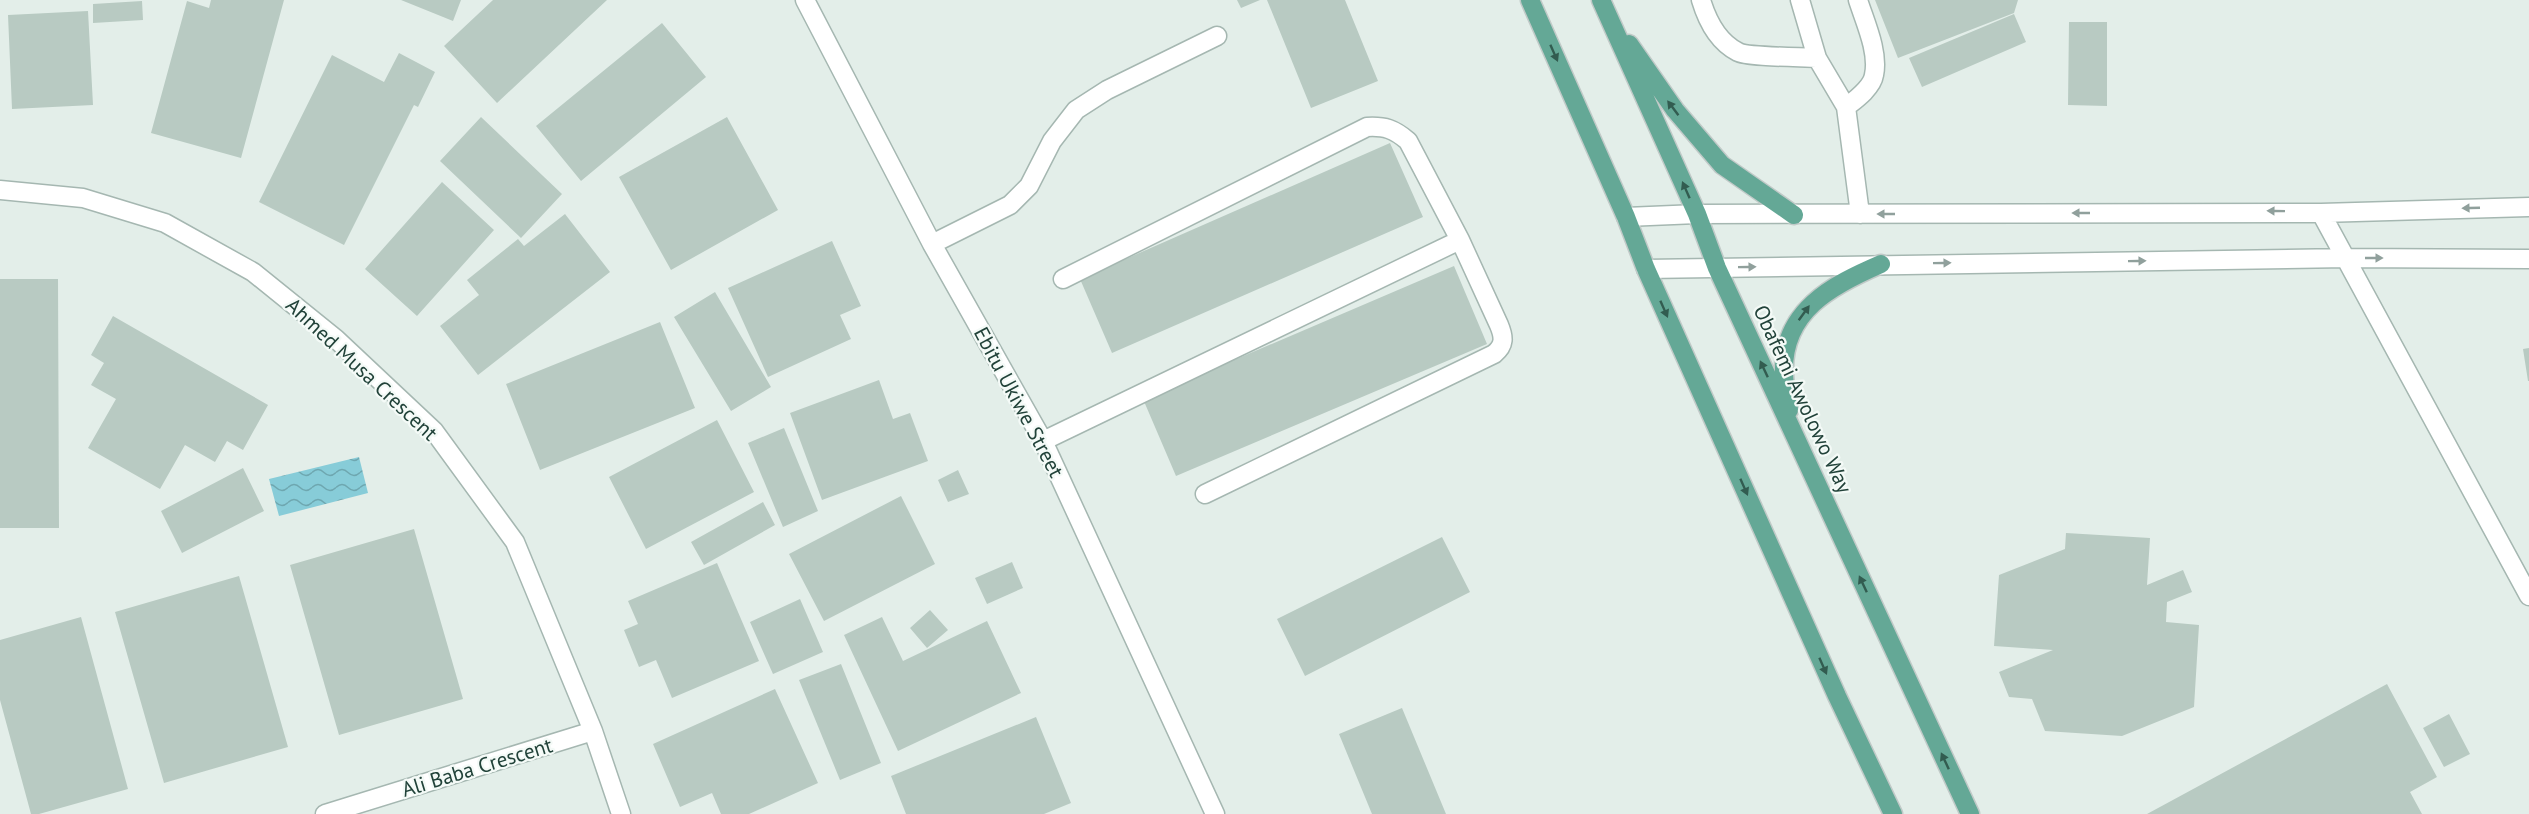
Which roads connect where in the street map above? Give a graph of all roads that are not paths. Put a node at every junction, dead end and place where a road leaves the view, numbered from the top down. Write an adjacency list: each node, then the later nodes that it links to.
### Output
1 (805, 0): 18 (street, Ebitu Ukiwe Street)
2 (1530, 0): 16 (main road, one-way to 16)
3 (1701, 0): 8 (street)
4 (1800, 0): 8 (street)
5 (1858, 0): 9 (street)
6 (1602, 3): 13 (main road, Obafemi Awolowo Way, one-way to 6); 15 (main road, one-way to 6)
7 (1217, 36): 18 (street)
8 (1817, 58): 9 (street)
9 (1846, 107): 14 (street)
10 (0, 190): 29 (street, Ahmed Musa Crescent)
11 (2529, 207): 12 (street, one-way to 12)
12 (2321, 213): 14 (street, one-way to 14); 19 (street)
13 (1697, 214): 15 (street); 16 (street); 22 (main road, Obafemi Awolowo Way)
14 (1860, 214): 15 (street)
15 (1794, 215)
16 (1626, 217): 23 (main road)
17 (1460, 240): 24 (street); 26 (street); 27 (street)
18 (932, 244): 26 (street, Ebitu Ukiwe Street)
19 (2347, 258): 20 (street, one-way to 20); 21 (street, one-way to 19); 28 (street)
20 (2529, 259)
21 (1881, 264): 22 (street, one-way to 21); 25 (main road, one-way to 21)
22 (1717, 268): 23 (street); 25 (main road, Obafemi Awolowo Way, one-way to 22)
23 (1646, 269): 33 (main road, one-way to 33)
24 (1063, 279)
25 (1792, 430): 34 (main road, Obafemi Awolowo Way, one-way to 25)
26 (1043, 441): 32 (street, Ebitu Ukiwe Street)
27 (1205, 494)
28 (2529, 596)
29 (593, 731): 30 (street, Ali Baba Crescent); 31 (street, Ahmed Musa Crescent)
30 (325, 814)
31 (621, 814)
32 (1215, 814)
33 (1893, 814)
34 (1970, 814)

